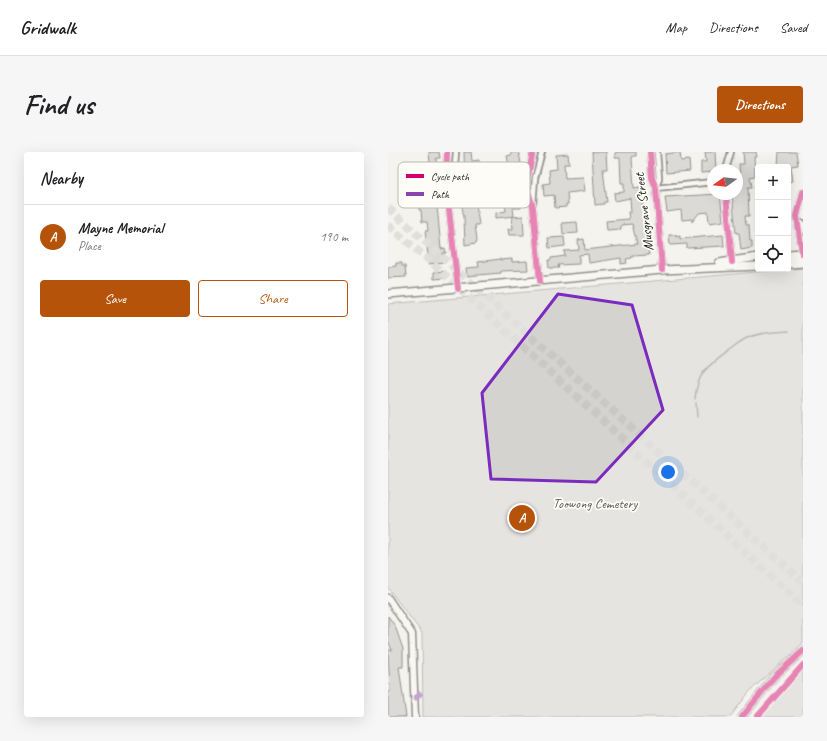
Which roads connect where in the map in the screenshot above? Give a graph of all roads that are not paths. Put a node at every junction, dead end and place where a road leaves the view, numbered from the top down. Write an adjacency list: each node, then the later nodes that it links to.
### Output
1 (447, 152): 8 (street)
2 (456, 152): 9 (street)
3 (533, 152): 10 (street)
4 (542, 152): 17 (street)
5 (650, 152): 13 (street, Musgrave Street)
6 (657, 152): 13 (street, Musgrave Street)
7 (731, 152): 11 (street)
8 (447, 162)
9 (455, 162)
10 (530, 164)
11 (728, 164)
12 (707, 183): 13 (street)
13 (656, 188): 30 (street, Musgrave Street)
14 (803, 192): 20 (street)
15 (530, 199): 17 (street)
16 (727, 200): 25 (street)
17 (533, 206): 31 (street)
18 (450, 208): 32 (street)
19 (803, 223): 20 (street)
20 (801, 238): 22 (street)
21 (791, 254): 22 (highway)
22 (803, 254): 24 (highway)
23 (755, 258): 25 (highway)
24 (791, 258)
25 (732, 262): 26 (highway); 30 (highway)
26 (755, 262)
27 (803, 263): 28 (highway)
28 (791, 264)
29 (755, 266): 30 (highway)
30 (662, 270): 31 (highway)
31 (540, 281): 32 (highway)
32 (458, 289): 33 (highway)
33 (388, 294)
34 (388, 598): 36 (main road)
35 (803, 651): 37 (main road)
36 (415, 717)
37 (742, 717)

